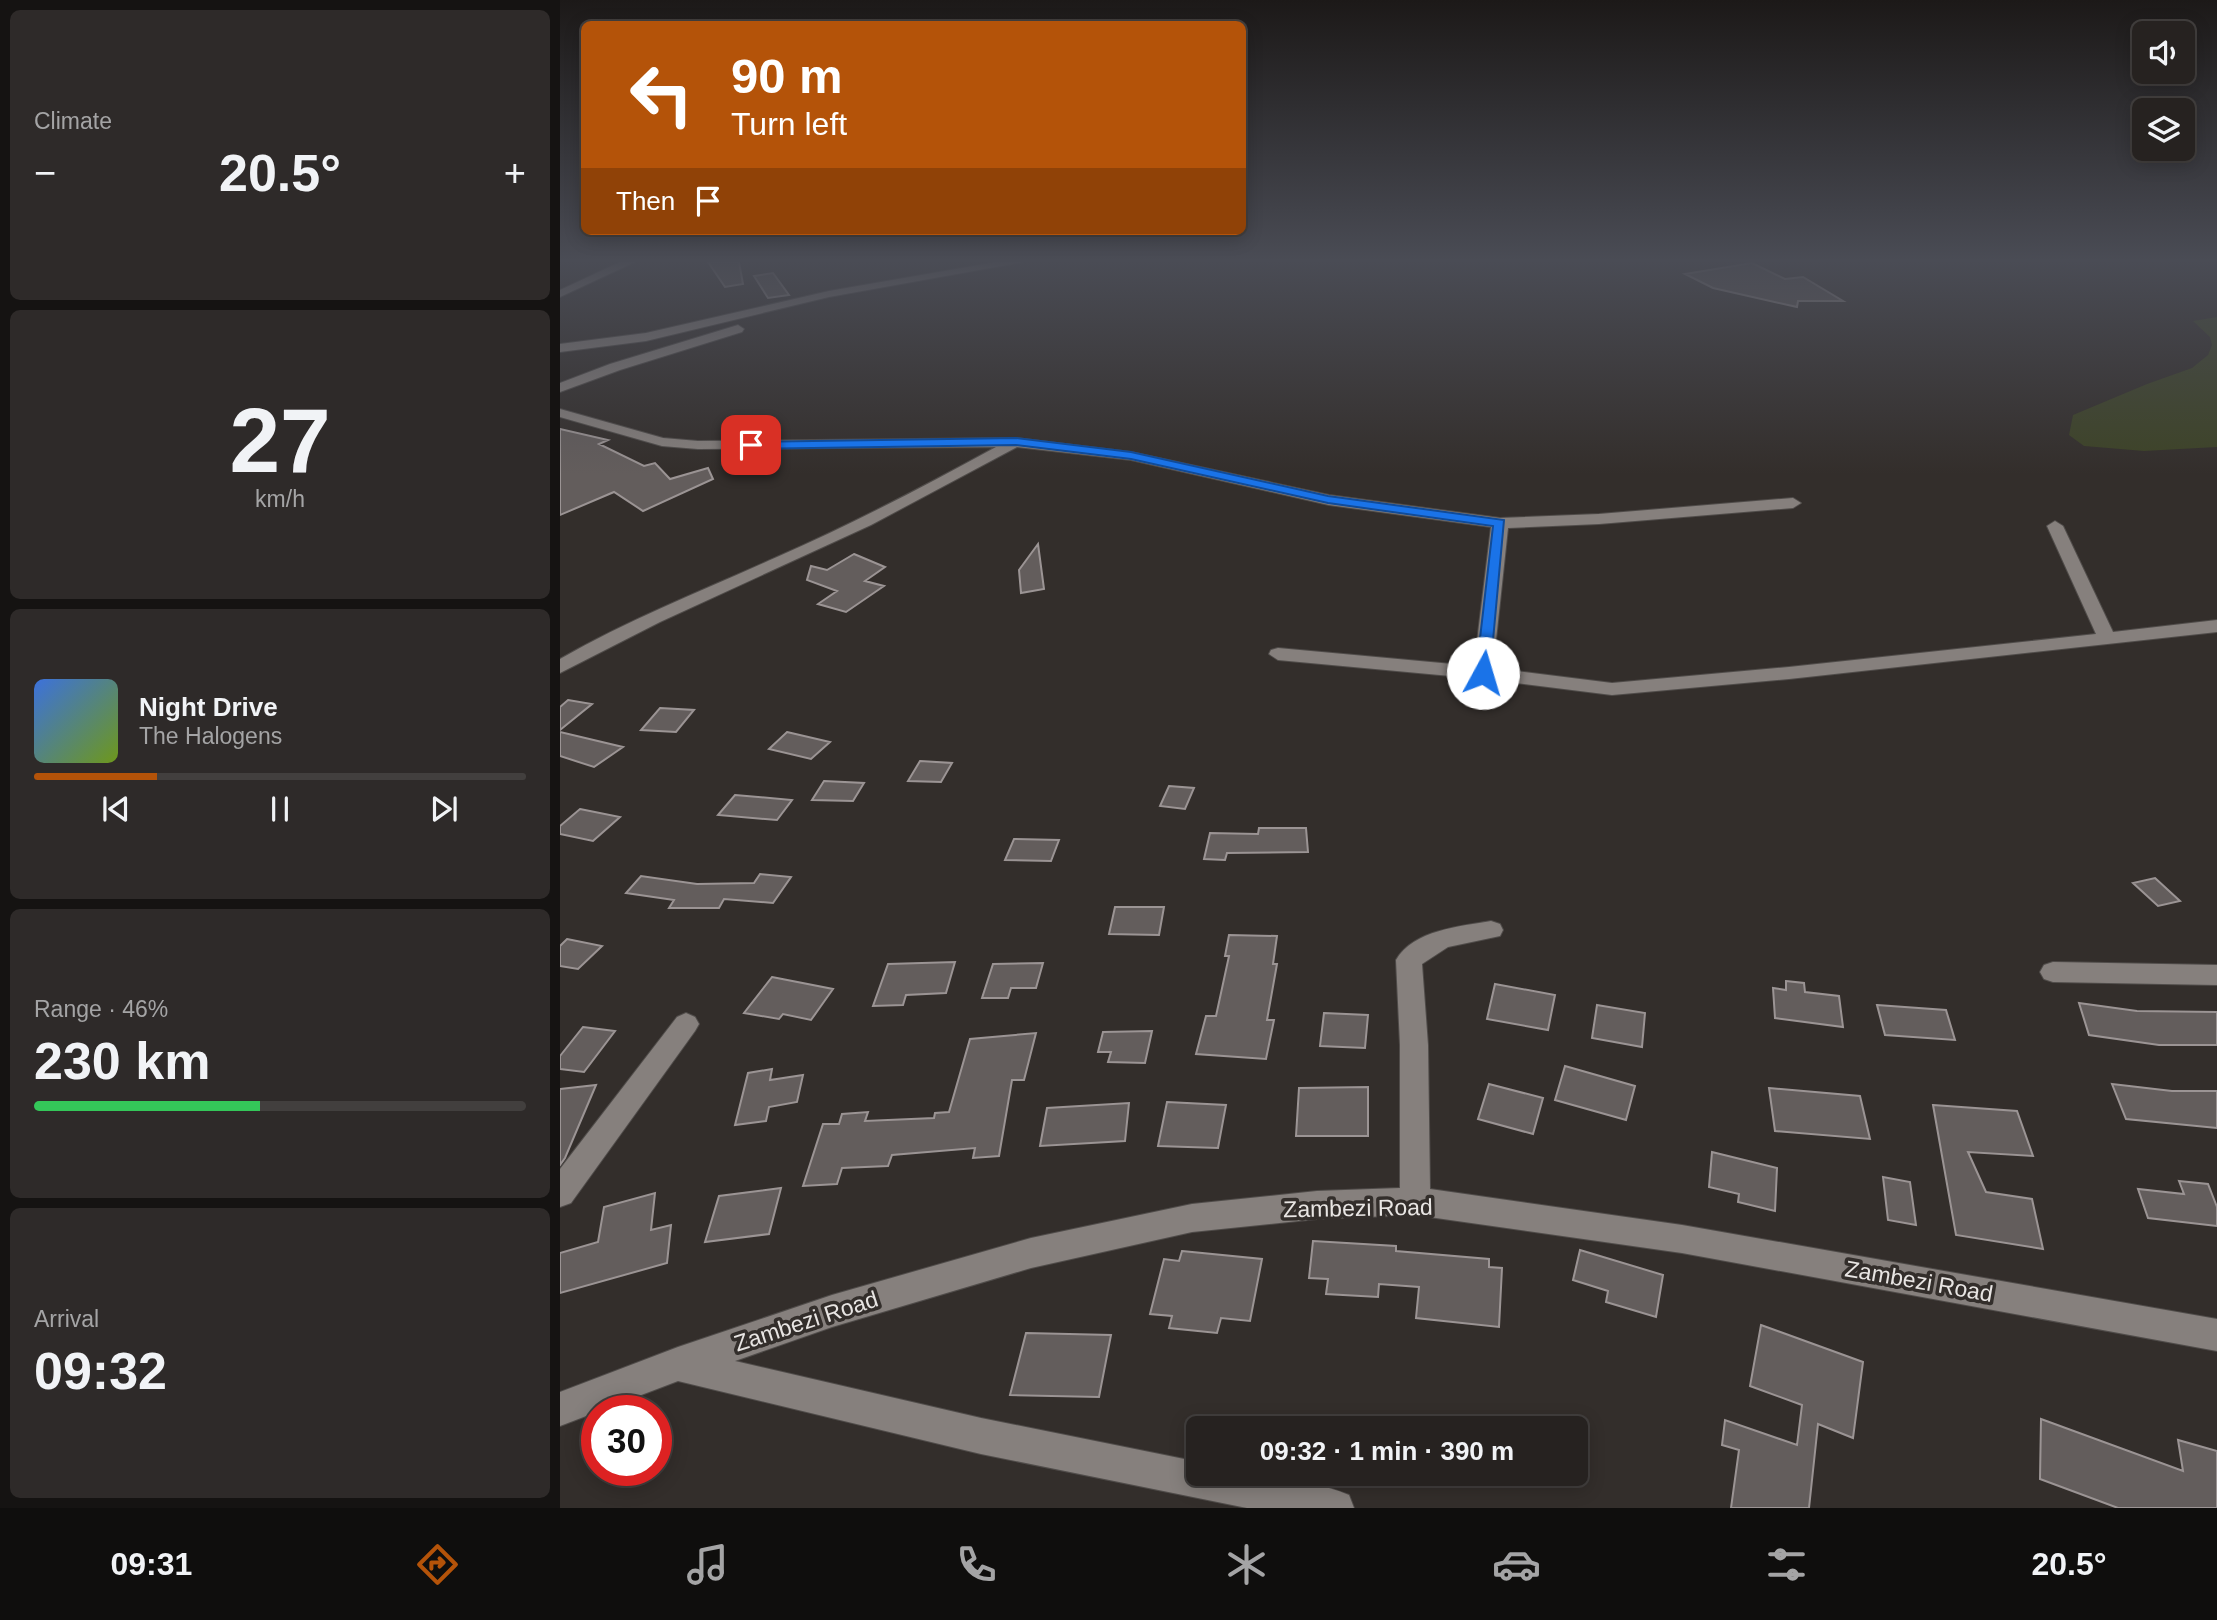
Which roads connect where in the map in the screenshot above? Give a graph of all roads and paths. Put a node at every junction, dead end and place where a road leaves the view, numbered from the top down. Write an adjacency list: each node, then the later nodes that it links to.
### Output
1 (666, 332): 3 (street)
2 (728, 332): 4 (street)
3 (560, 348)
4 (560, 388)
5 (560, 413): 6 (street)
6 (1016, 442): 8 (street); 13 (street)
7 (1793, 503): 8 (street)
8 (1500, 523): 14 (street)
9 (2054, 526): 11 (street)
10 (2217, 626): 11 (street)
11 (2108, 638): 14 (street)
12 (1278, 654): 14 (street)
13 (560, 667)
14 (1483, 673)
15 (1490, 930): 20 (street)
16 (2053, 972): 17 (street)
17 (2217, 975)
18 (686, 1024): 19 (street)
19 (560, 1193)
20 (1415, 1202): 21 (street, Zambezi Road); 22 (street, Zambezi Road)
21 (2217, 1335)
22 (678, 1364): 23 (street, Zambezi Road); 24 (street)
23 (560, 1409)
24 (1336, 1508)

